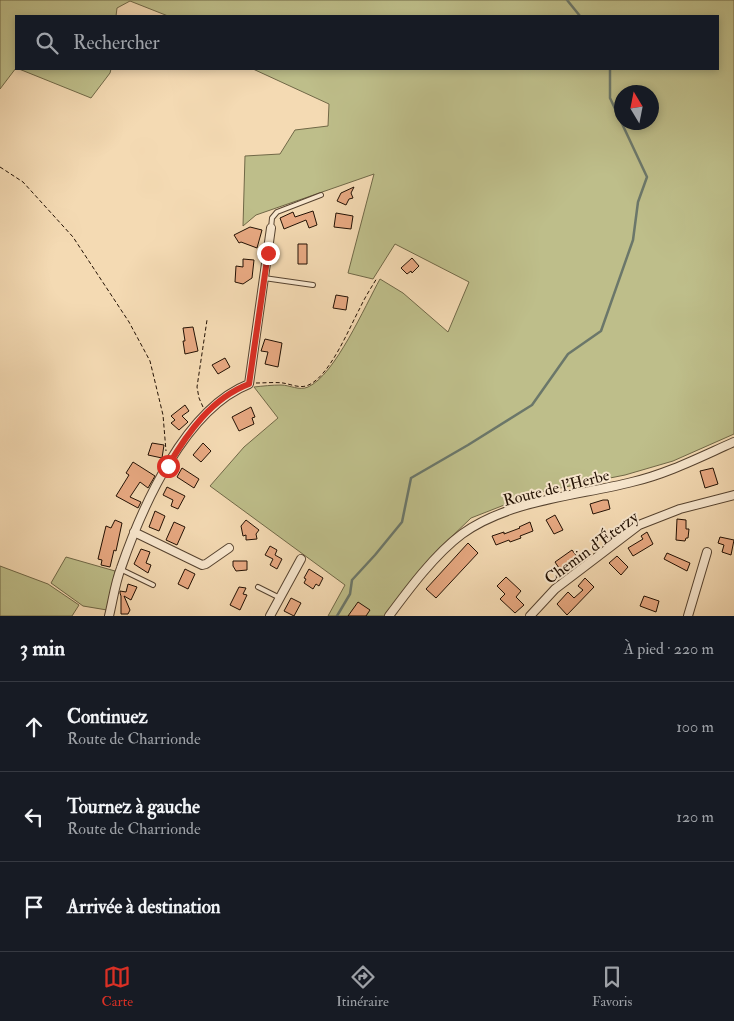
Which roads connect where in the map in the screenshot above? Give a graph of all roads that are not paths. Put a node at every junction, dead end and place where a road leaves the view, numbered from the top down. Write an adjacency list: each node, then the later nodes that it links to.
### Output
1 (321, 195): 2 (lane)
2 (271, 228): 3 (street)
3 (264, 278): 4 (lane); 7 (street)
4 (313, 285)
5 (734, 442): 17 (street, Route de l'Herbe)
6 (734, 495): 18 (street, Chemin d'Éterzy)
7 (134, 532): 8 (street); 11 (street)
8 (229, 548)
9 (707, 552): 19 (street)
10 (301, 559): 14 (street)
11 (120, 569): 12 (lane); 15 (street)
12 (153, 585)
13 (258, 587): 14 (lane)
14 (280, 598): 16 (street)
15 (109, 616)
16 (270, 616)
17 (389, 616)
18 (530, 616)
19 (688, 616)

